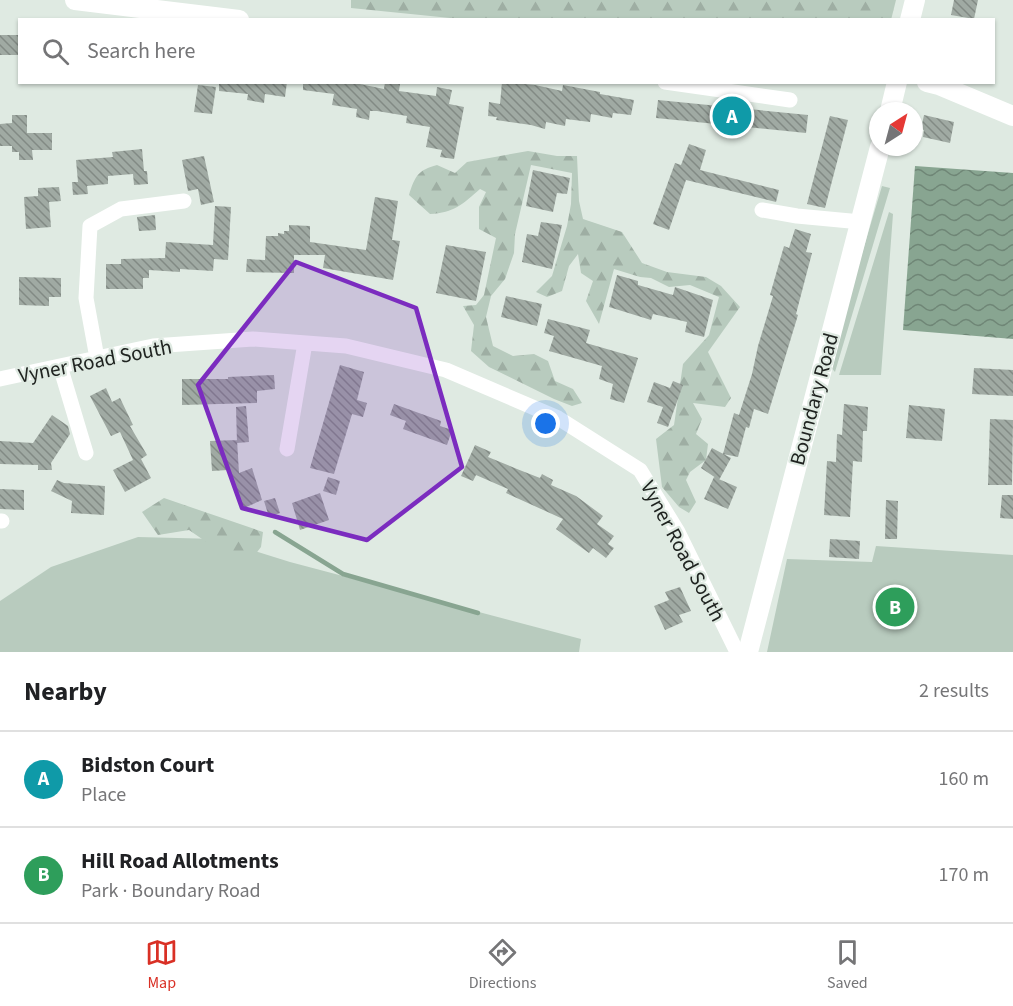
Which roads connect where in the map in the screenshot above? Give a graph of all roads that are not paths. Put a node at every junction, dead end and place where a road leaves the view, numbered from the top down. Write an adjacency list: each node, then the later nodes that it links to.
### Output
1 (83, 0): 3 (main road)
2 (915, 0): 4 (main road)
3 (223, 18)
4 (910, 18)
5 (680, 84): 8 (street)
6 (897, 84): 9 (main road)
7 (935, 84): 10 (main road)
8 (790, 100)
9 (892, 102)
10 (1013, 116)
11 (878, 156): 14 (main road, Boundary Road)
12 (184, 201): 16 (street)
13 (762, 210): 14 (street)
14 (861, 222): 22 (main road, Boundary Road)
15 (304, 350): 16 (street, Vyner Road South); 19 (street); 21 (street, Vyner Road South)
16 (97, 358): 17 (street, Vyner Road South)
17 (60, 366): 18 (street, Vyner Road South); 20 (street)
18 (0, 379)
19 (288, 448)
20 (86, 453)
21 (737, 652)
22 (748, 652)

